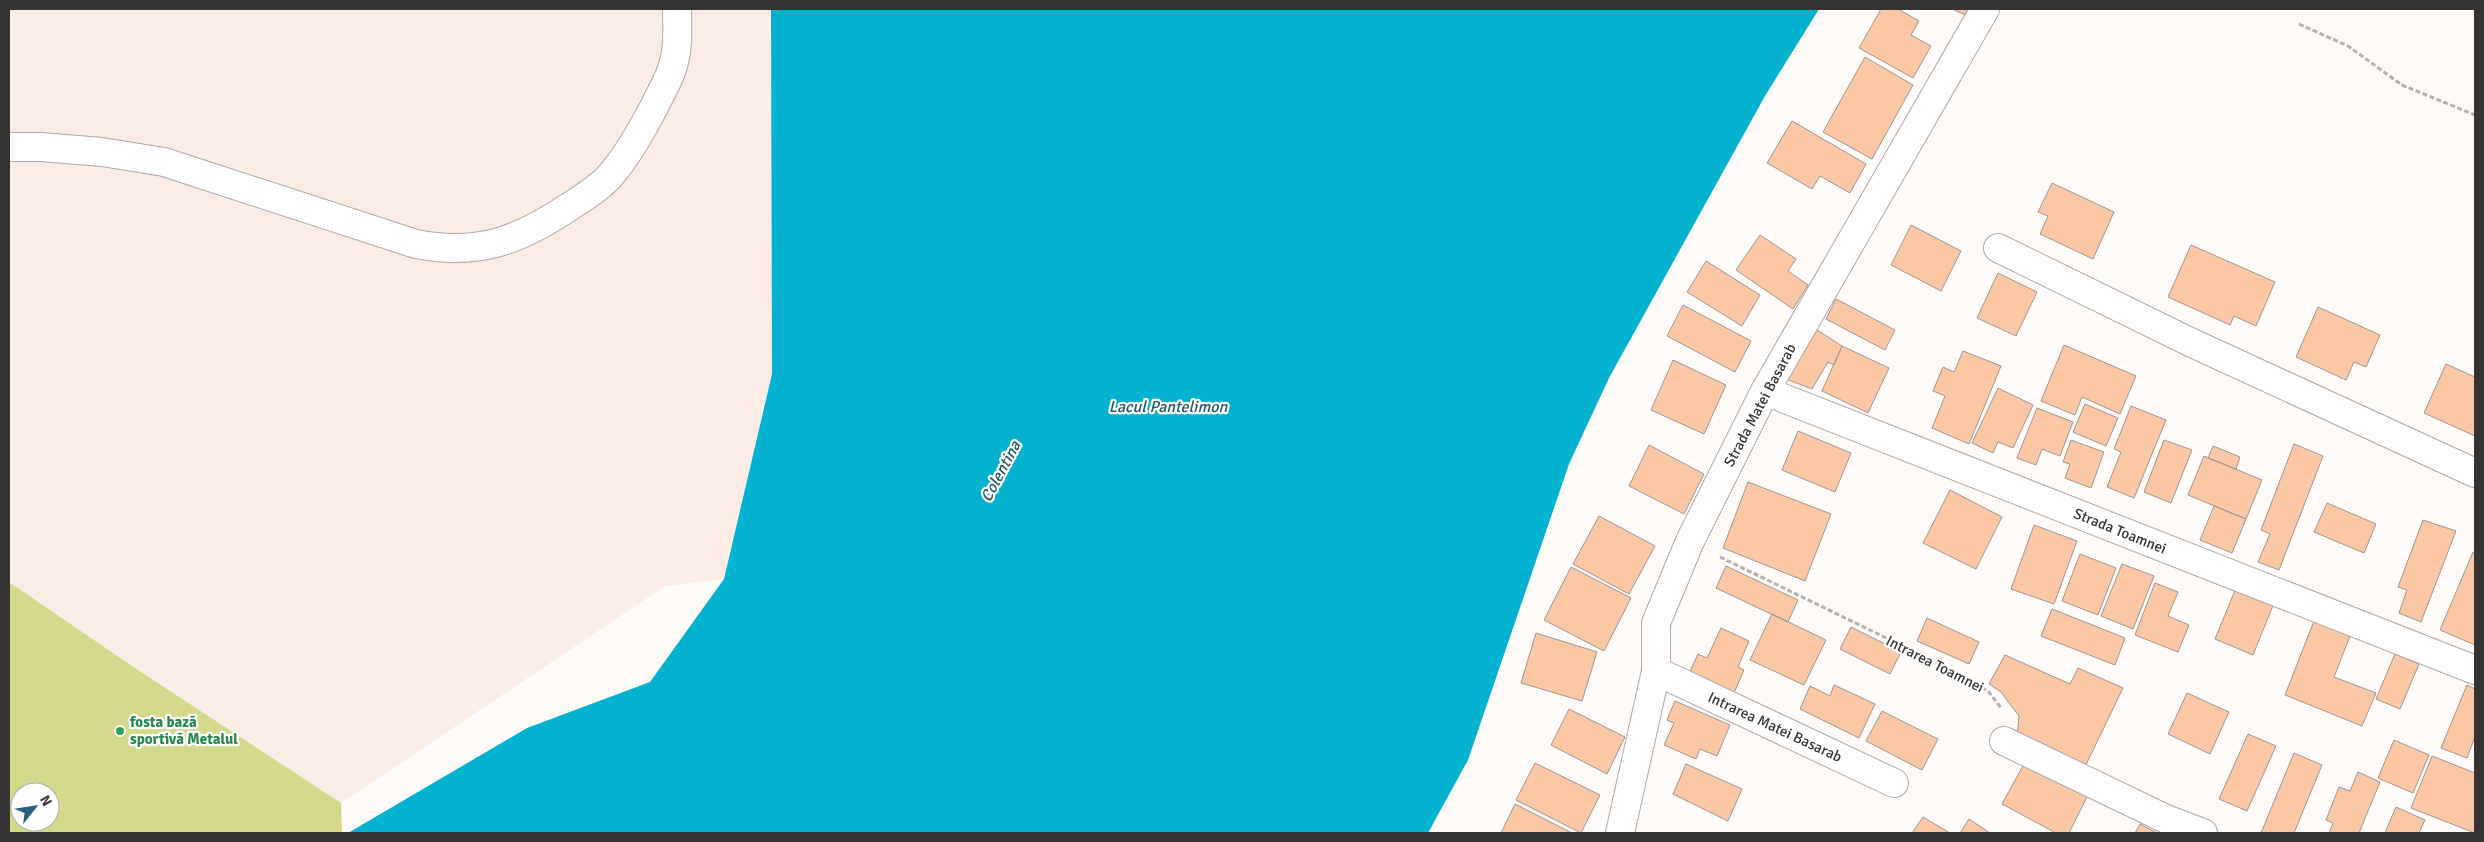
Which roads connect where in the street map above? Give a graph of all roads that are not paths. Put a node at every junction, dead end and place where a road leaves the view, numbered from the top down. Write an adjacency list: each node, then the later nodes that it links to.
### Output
1 (677, 9): 3 (street)
2 (1986, 9): 5 (street, Strada Matei Basarab)
3 (9, 147)
4 (1998, 248): 6 (street)
5 (1765, 391): 7 (street, Strada Toamnei); 8 (street, Strada Matei Basarab)
6 (2475, 473)
7 (2475, 670)
8 (1656, 671): 10 (street, Intrarea Matei Basarab); 11 (street, Strada Matei Basarab)
9 (2004, 741): 12 (street)
10 (1894, 783)
11 (1620, 833)
12 (2203, 833)

